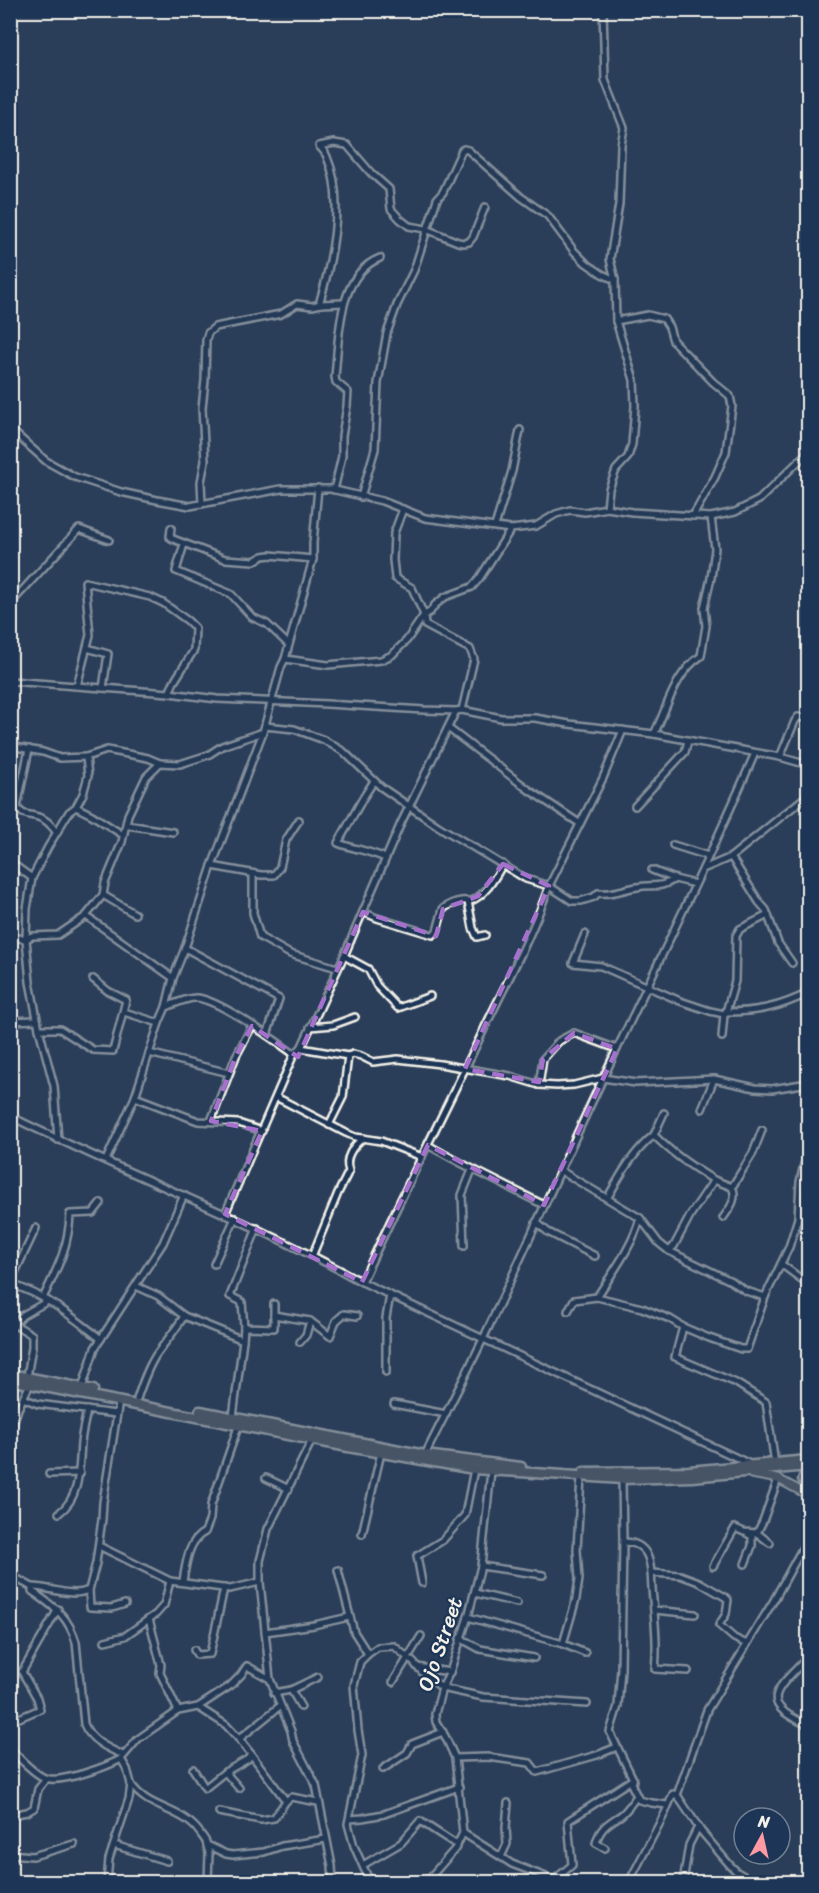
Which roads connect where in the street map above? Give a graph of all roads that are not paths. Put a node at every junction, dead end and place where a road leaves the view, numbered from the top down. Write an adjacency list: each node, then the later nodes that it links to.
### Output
1 (603, 10): 5 (street)
2 (485, 207): 3 (street)
3 (426, 229): 5 (street); 7 (street); 14 (street)
4 (380, 258): 6 (street)
5 (615, 280): 8 (street)
6 (343, 303): 7 (street); 13 (street)
7 (321, 304): 15 (street)
8 (616, 321): 16 (street); 18 (street)
9 (10, 429): 15 (street)
10 (520, 430): 20 (street)
11 (808, 448): 19 (street)
12 (318, 488): 13 (street); 15 (street); 25 (street)
13 (334, 490): 14 (street)
14 (361, 497): 17 (street)
15 (202, 504)
16 (607, 508): 18 (street); 22 (street)
17 (403, 509): 20 (street); 27 (street)
18 (693, 516): 19 (street)
19 (711, 517): 41 (street)
20 (495, 526): 22 (street)
21 (171, 528): 24 (street)
22 (511, 529): 27 (street)
23 (109, 540): 26 (street)
24 (184, 544): 25 (street); 28 (street)
25 (313, 559): 28 (street)
26 (10, 604)
27 (424, 615): 30 (street); 36 (street)
28 (288, 644): 30 (street)
29 (87, 648): 32 (street); 33 (street); 34 (street)
30 (285, 659): 35 (street)
31 (10, 681): 32 (street)
32 (77, 686): 33 (street)
33 (103, 688): 34 (street)
34 (169, 693): 35 (street)
35 (271, 702): 36 (street); 39 (street)
36 (459, 710): 38 (street); 40 (street)
37 (808, 718): 47 (street)
38 (448, 728): 53 (street); 57 (street)
39 (264, 729): 48 (street); 50 (street); 70 (street)
40 (623, 730): 41 (street); 57 (street)
41 (654, 734): 42 (street)
42 (688, 741): 45 (street); 54 (street)
43 (10, 746): 44 (street)
44 (29, 749): 46 (street); 59 (street)
45 (755, 753): 47 (street); 65 (street)
46 (86, 757): 48 (street); 55 (street)
47 (780, 757): 49 (street)
48 (160, 763): 58 (street)
49 (808, 765)
50 (374, 781): 53 (street); 67 (street)
51 (807, 796): 52 (street); 66 (street)
52 (808, 804)
53 (410, 805): 67 (street); 69 (street)
54 (635, 806)
55 (76, 807): 60 (street); 63 (street)
56 (299, 820): 73 (street)
57 (579, 823): 77 (street)
58 (126, 825): 61 (street); 63 (street)
59 (52, 826): 60 (street); 62 (street)
60 (61, 826): 62 (street)
61 (173, 832)
62 (57, 833): 74 (street)
63 (123, 835): 78 (street)
64 (673, 845): 65 (street)
65 (708, 856): 71 (street)
66 (730, 856): 71 (street); 82 (street)
67 (385, 858): 80 (street)
68 (10, 862): 74 (street)
69 (503, 864): 77 (street); 79 (street)
70 (212, 866): 73 (street); 88 (street)
71 (703, 869): 76 (street)
72 (652, 870): 75 (street)
73 (254, 874): 91 (street)
74 (32, 878): 87 (street)
75 (675, 879): 76 (street); 77 (street)
76 (694, 884): 94 (street)
77 (549, 886): 114 (street)
78 (104, 895): 81 (street); 83 (street)
79 (468, 902): 80 (street); 85 (street)
80 (363, 912): 89 (street)
81 (135, 914)
82 (768, 915): 90 (street); 99 (street)
83 (86, 916): 87 (street); 92 (street)
84 (585, 934): 94 (street)
85 (485, 935)
86 (10, 937): 87 (street)
87 (26, 939): 101 (street)
88 (185, 948): 92 (street); 107 (street)
89 (344, 956): 91 (street); 96 (street)
90 (792, 963)
91 (337, 968): 105 (street)
92 (173, 978): 97 (street)
93 (93, 979): 98 (street)
94 (648, 987): 99 (street); 110 (street)
95 (808, 993): 99 (street)
96 (430, 996)
97 (166, 1007): 103 (street); 104 (street)
98 (124, 1012): 103 (street); 106 (street)
99 (725, 1013): 108 (street)
100 (355, 1017): 105 (street)
101 (37, 1020): 102 (street); 106 (street)
102 (10, 1021)
103 (159, 1023): 111 (street)
104 (252, 1026): 107 (street); 115 (street)
105 (310, 1026): 109 (street)
106 (39, 1029): 131 (street)
107 (267, 1035): 112 (street)
108 (722, 1038)
109 (301, 1048): 112 (street); 113 (street)
110 (617, 1049): 116 (street); 119 (street)
111 (149, 1053): 115 (street); 120 (street)
112 (294, 1054): 121 (street)
113 (348, 1056): 114 (street); 126 (street)
114 (465, 1069): 119 (street); 132 (street)
115 (229, 1073): 125 (street)
116 (603, 1078): 117 (street); 119 (street); 137 (street)
117 (714, 1079): 118 (street); 122 (street)
118 (808, 1083)
119 (539, 1084)
120 (135, 1097): 125 (street); 134 (street)
121 (276, 1097): 126 (street); 128 (street)
122 (702, 1109)
123 (664, 1113): 129 (street)
124 (10, 1116): 131 (street)
125 (211, 1121): 128 (street)
126 (329, 1125): 130 (street)
127 (762, 1130): 139 (street)
128 (262, 1131): 144 (street)
129 (654, 1135): 138 (street); 141 (street)
130 (363, 1138): 133 (street); 155 (street)
131 (58, 1140): 134 (street)
132 (428, 1145): 133 (street); 136 (street)
133 (422, 1157): 159 (street)
134 (106, 1160): 140 (street)
135 (808, 1163): 158 (street)
136 (472, 1170): 143 (street); 153 (street)
137 (561, 1171): 141 (street); 143 (street)
138 (714, 1180): 139 (street); 154 (street)
139 (732, 1186): 147 (street)
140 (184, 1195): 144 (street); 162 (street)
141 (608, 1197): 146 (street)
142 (101, 1203): 166 (street)
143 (544, 1205): 148 (street)
144 (225, 1214): 145 (street)
145 (235, 1218): 150 (street); 157 (street)
146 (640, 1218): 151 (street); 152 (street)
147 (723, 1218)
148 (536, 1222): 156 (street); 177 (street)
149 (36, 1228): 160 (street)
150 (257, 1228): 155 (street); 174 (street)
151 (637, 1228): 152 (street); 164 (street)
152 (647, 1229): 154 (street)
153 (464, 1246)
154 (669, 1251): 165 (street)
155 (313, 1254): 159 (street)
156 (595, 1256)
157 (213, 1264)
158 (781, 1264): 161 (street); 165 (street)
159 (362, 1282): 163 (street)
160 (10, 1284): 166 (street)
161 (808, 1284)
162 (136, 1286): 170 (street); 178 (street)
163 (390, 1294): 177 (street); 181 (street)
164 (597, 1297): 168 (street); 175 (street)
165 (765, 1297): 175 (street)
166 (45, 1300): 173 (street); 178 (street)
167 (274, 1304): 169 (street)
168 (568, 1311)
169 (274, 1315): 172 (street); 174 (street)
170 (184, 1316): 179 (street); 188 (street)
171 (357, 1316): 172 (street)
172 (310, 1321): 180 (street)
173 (14, 1324): 176 (street); 184 (street)
174 (244, 1327): 179 (street)
175 (683, 1327): 200 (street)
176 (10, 1331)
177 (483, 1338): 193 (street); 202 (street)
178 (101, 1339): 185 (street)
179 (243, 1340): 194 (street)
180 (300, 1342)
181 (386, 1372)
182 (10, 1374): 184 (highway)
183 (10, 1380): 184 (highway)
184 (28, 1380): 185 (highway); 186 (street)
185 (81, 1390): 187 (highway); 188 (highway); 190 (street)
186 (23, 1398): 190 (street); 195 (street)
187 (120, 1400): 192 (street); 194 (highway)
188 (137, 1400): 194 (highway)
189 (394, 1404): 193 (street)
190 (77, 1408): 191 (street)
191 (87, 1410): 192 (street); 205 (street)
192 (116, 1414): 222 (street)
193 (446, 1414): 199 (street)
194 (236, 1421): 196 (highway); 197 (highway); 231 (street)
195 (10, 1433)
196 (312, 1440): 197 (highway); 212 (street)
197 (349, 1444): 198 (highway); 199 (highway)
198 (381, 1453): 203 (highway); 218 (street)
199 (425, 1455): 202 (highway)
200 (774, 1464): 201 (highway); 202 (highway)
201 (808, 1464): 206 (highway); 213 (main road)
202 (754, 1466)
203 (474, 1469): 204 (highway); 233 (street)
204 (491, 1471): 208 (highway); 224 (street, Ojo Street)
205 (80, 1473): 207 (street); 215 (street)
206 (745, 1473): 210 (highway); 211 (main road)
207 (49, 1474)
208 (581, 1477): 210 (highway); 250 (street)
209 (266, 1478): 212 (street)
210 (622, 1479): 220 (street)
211 (778, 1479): 213 (main road); 217 (street)
212 (289, 1488): 232 (street)
213 (806, 1488): 214 (main road)
214 (808, 1495)
215 (59, 1513)
216 (744, 1532): 217 (street); 223 (street); 225 (street)
217 (757, 1533): 221 (street)
218 (362, 1534)
219 (808, 1538): 251 (street)
220 (623, 1542): 227 (street); 277 (street)
221 (770, 1543)
222 (99, 1546): 230 (street); 236 (street)
223 (745, 1564)
224 (481, 1566): 229 (street); 237 (street, Ojo Street)
225 (713, 1566)
226 (338, 1570): 243 (street)
227 (651, 1573): 241 (street); 251 (street)
228 (10, 1575): 234 (street)
229 (543, 1575)
230 (170, 1581): 231 (street); 245 (street)
231 (183, 1581): 235 (street)
232 (260, 1582): 235 (street); 246 (street)
233 (422, 1582)
234 (32, 1587): 236 (street); 240 (street)
235 (224, 1588): 252 (street)
236 (89, 1590): 239 (street)
237 (475, 1593): 238 (street); 244 (street, Ojo Street)
238 (518, 1603)
239 (125, 1604)
240 (58, 1609): 272 (street); 279 (street)
241 (654, 1610): 242 (street); 259 (street)
242 (695, 1614)
243 (349, 1617): 246 (street); 254 (street)
244 (468, 1617): 248 (street, Ojo Street); 250 (street)
245 (149, 1619): 249 (street); 271 (street)
246 (265, 1632): 262 (street)
247 (421, 1636): 256 (street)
248 (460, 1638): 257 (street); 260 (street, Ojo Street)
249 (105, 1641)
250 (563, 1644): 253 (street)
251 (747, 1644): 289 (street)
252 (194, 1650)
253 (585, 1653)
254 (368, 1654): 256 (street); 297 (street)
255 (808, 1657): 273 (street)
256 (409, 1658): 258 (street); 263 (street)
257 (534, 1658)
258 (417, 1667): 260 (street); 264 (street)
259 (688, 1671)
260 (450, 1672): 264 (street, Ojo Street)
261 (318, 1677): 265 (street)
262 (270, 1679): 266 (street); 269 (street)
263 (393, 1682)
264 (442, 1688): 267 (street); 274 (street, Ojo Street)
265 (291, 1690): 266 (street); 270 (street)
266 (274, 1693): 268 (street)
267 (587, 1704)
268 (280, 1706): 275 (street); 292 (street)
269 (198, 1707): 271 (street); 275 (street)
270 (301, 1707)
271 (178, 1711): 279 (street)
272 (10, 1722)
273 (808, 1725)
274 (443, 1732): 280 (street, Ojo Street); 282 (street)
275 (239, 1739): 278 (street)
276 (10, 1747): 284 (street)
277 (617, 1747): 280 (street); 285 (street)
278 (251, 1754): 283 (street); 291 (street)
279 (122, 1757): 284 (street); 286 (street)
280 (455, 1758): 287 (street, Ojo Street)
281 (193, 1769): 283 (street)
282 (383, 1769)
283 (225, 1772): 288 (street)
284 (46, 1779): 296 (street)
285 (633, 1779): 290 (street); 313 (street)
286 (130, 1784): 302 (street); 303 (street)
287 (459, 1787): 297 (street); 299 (street, Ojo Street)
288 (238, 1788)
289 (677, 1795): 294 (street); 298 (street)
290 (637, 1796): 294 (street); 305 (street)
291 (286, 1801): 292 (street); 295 (street)
292 (318, 1802): 300 (street)
293 (508, 1803): 309 (street)
294 (667, 1805): 312 (street)
295 (219, 1812)
296 (10, 1815)
297 (350, 1819): 311 (street)
298 (698, 1827): 320 (street); 321 (street)
299 (463, 1833): 304 (street); 309 (street)
300 (326, 1839): 306 (street); 316 (street)
301 (75, 1844): 308 (street)
302 (114, 1845): 310 (street); 314 (street)
303 (207, 1845): 306 (street); 307 (street)
304 (457, 1845): 311 (street); 318 (street)
305 (605, 1848)
306 (216, 1850): 307 (street)
307 (209, 1853): 315 (street)
308 (10, 1854)
309 (501, 1857): 313 (street)
310 (167, 1861)
311 (363, 1865): 317 (street)
312 (631, 1880): 319 (street)
313 (554, 1881)
314 (108, 1882)
315 (208, 1882)
316 (333, 1882)
317 (370, 1882)
318 (426, 1882)
319 (638, 1882)
320 (683, 1882)
321 (754, 1882)

